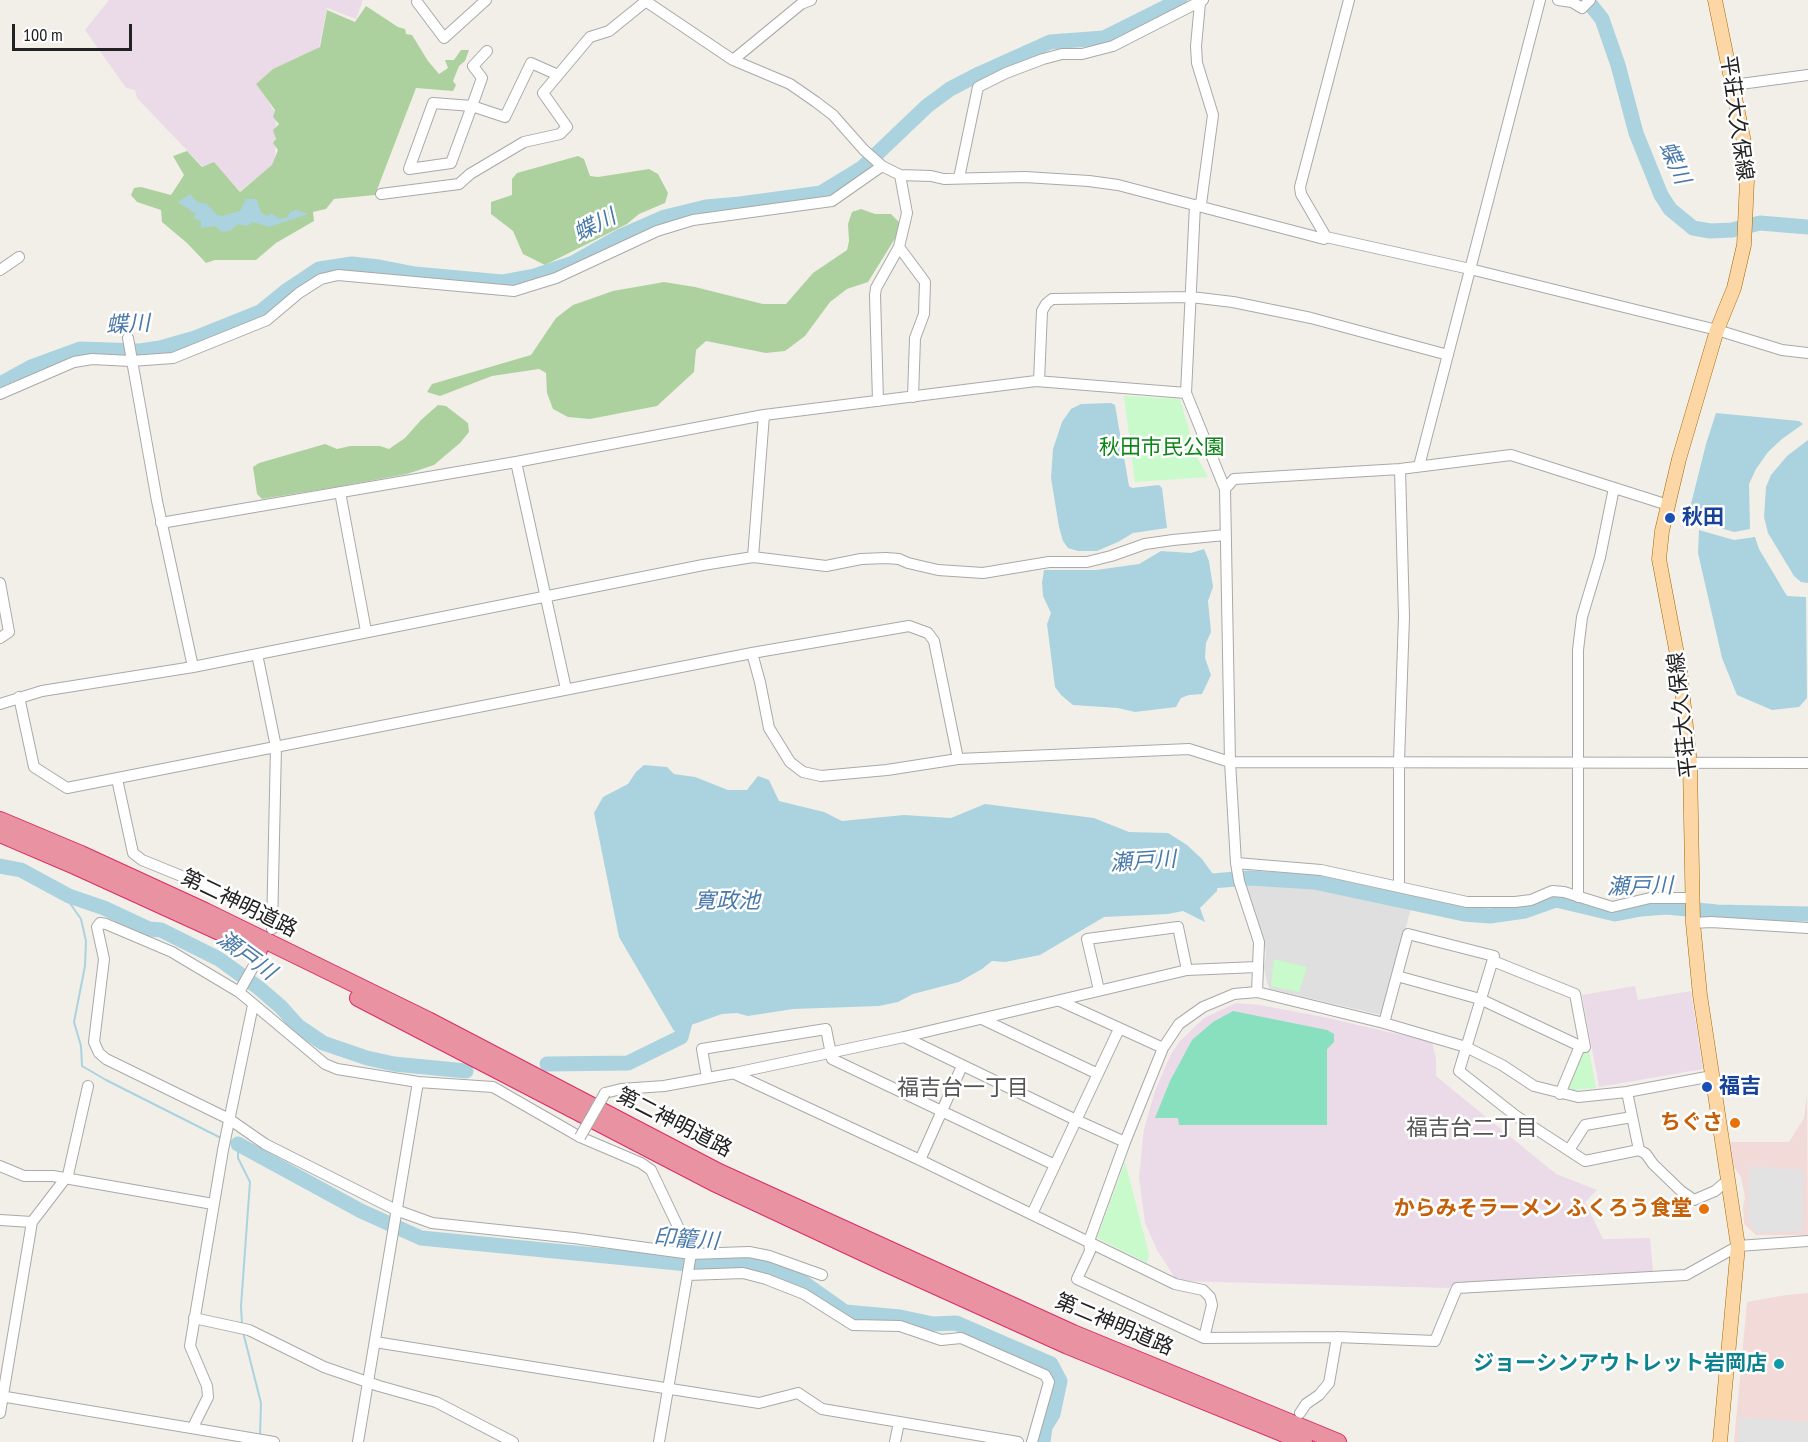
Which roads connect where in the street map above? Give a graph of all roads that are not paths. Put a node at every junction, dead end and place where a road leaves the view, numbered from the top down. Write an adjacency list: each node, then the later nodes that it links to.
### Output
1 (486, 0): 9 (street)
2 (811, 0): 12 (street)
3 (1349, 0): 22 (street)
4 (1540, 0): 25 (street)
5 (1558, 0): 10 (street)
6 (1715, 0): 15 (main road, 平荘大久保線)
7 (645, 1): 12 (street); 13 (street)
8 (1202, 1): 19 (street); 21 (street)
9 (417, 2)
10 (1586, 4)
11 (487, 51): 16 (street)
12 (733, 60): 17 (street)
13 (558, 75): 16 (street); 20 (street)
14 (1808, 75): 15 (street)
15 (1733, 85): 28 (main road, 平荘大久保線)
16 (472, 106): 16 (street)
17 (882, 166): 18 (street); 32 (street)
18 (900, 176): 19 (street); 23 (street)
19 (959, 178): 21 (street)
20 (381, 194)
21 (1195, 205): 22 (street); 27 (street)
22 (1326, 237): 25 (street)
23 (899, 247): 36 (street); 37 (street)
24 (19, 257): 26 (street)
25 (1470, 269): 28 (street); 31 (street)
26 (0, 270)
27 (1191, 297): 31 (street); 33 (street); 34 (street)
28 (1717, 330): 30 (street); 45 (main road, 平荘大久保線)
29 (128, 338): 32 (street)
30 (1808, 353)
31 (1448, 355): 40 (street)
32 (131, 361): 35 (street); 46 (street)
33 (1039, 381): 34 (street); 36 (street)
34 (1186, 393): 43 (street)
35 (0, 394)
36 (913, 397): 37 (street)
37 (878, 401): 38 (street)
38 (764, 415): 39 (street); 48 (street)
39 (516, 462): 44 (street); 50 (street)
40 (1419, 466): 41 (street); 42 (street)
41 (1400, 469): 43 (street); 61 (street)
42 (1614, 488): 45 (street); 62 (street)
43 (1225, 489): 47 (street)
44 (340, 492): 46 (street); 51 (street)
45 (1668, 505): 65 (main road, 平荘大久保線)
46 (161, 523): 55 (street)
47 (1225, 535): 48 (street); 63 (street)
48 (753, 557): 50 (street)
49 (0, 583): 52 (street)
50 (547, 596): 51 (street); 56 (street)
51 (366, 631): 54 (street)
52 (0, 638)
53 (752, 653): 56 (street); 60 (street); 60 (street)
54 (257, 654): 55 (street); 59 (street)
55 (194, 667): 57 (street)
56 (566, 689): 59 (street)
57 (19, 697): 58 (street); 66 (street)
58 (0, 704)
59 (276, 747): 66 (street); 72 (street)
60 (958, 759): 63 (street)
61 (1399, 761): 62 (street); 63 (street); 70 (street)
62 (1579, 761): 65 (street); 71 (street)
63 (1230, 762): 69 (street)
64 (1808, 763): 65 (street)
65 (1690, 764): 73 (main road, 平荘大久保線)
66 (117, 778): 72 (street)
67 (0, 820): 147 (highway, 第二神明道路)
68 (0, 834): 146 (highway, 第二神明道路)
69 (1236, 863): 70 (street); 78 (street)
70 (1399, 886): 71 (street)
71 (1578, 897): 73 (street)
72 (272, 909): 75 (street)
73 (1693, 910): 74 (street); 98 (main road, 平荘大久保線)
74 (1808, 928)
75 (272, 929)
76 (1493, 961): 80 (street); 84 (street); 91 (street)
77 (256, 962): 83 (street)
78 (1257, 967): 79 (street); 82 (street)
79 (1187, 970): 81 (street); 81 (street)
80 (1397, 976): 84 (street); 88 (street)
81 (1099, 990): 85 (street)
82 (1257, 992): 88 (street); 93 (street)
83 (239, 993): 86 (street); 106 (street)
84 (1480, 999): 91 (street); 92 (street)
85 (1060, 1001): 87 (street); 89 (street)
86 (253, 1005): 100 (street); 106 (street)
87 (982, 1018): 90 (street); 97 (street)
88 (1384, 1023): 92 (street)
89 (1119, 1029): 93 (street); 97 (street)
90 (904, 1037): 94 (street); 95 (street)
91 (1580, 1046): 103 (street)
92 (1466, 1047): 103 (street); 110 (street)
93 (1163, 1048): 109 (street)
94 (831, 1053): 96 (street); 99 (street); 104 (street)
95 (963, 1066): 104 (street); 107 (street)
96 (735, 1073): 99 (street); 112 (street)
97 (1098, 1074): 107 (street)
98 (1712, 1076): 102 (street); 116 (main road, 平荘大久保線)
99 (707, 1078): 108 (street, bridge)
100 (418, 1082): 108 (street); 118 (street)
101 (88, 1086): 115 (street)
102 (1627, 1092): 103 (street); 105 (street)
103 (1560, 1094)
104 (942, 1111): 112 (street); 113 (street)
105 (1632, 1117): 110 (street); 111 (street)
106 (228, 1119): 117 (street); 118 (street)
107 (1076, 1120): 109 (street); 113 (street)
108 (580, 1137): 125 (street)
109 (1125, 1142): 123 (street)
110 (1569, 1150): 111 (street)
111 (1639, 1150): 116 (street)
112 (920, 1160): 119 (street)
113 (1055, 1165): 119 (street)
114 (0, 1166): 115 (street)
115 (64, 1179): 117 (street); 121 (street)
116 (1728, 1180): 124 (main road, 平荘大久保線)
117 (213, 1204): 128 (street)
118 (396, 1210): 125 (street); 131 (street)
119 (1032, 1214): 123 (street)
120 (0, 1220): 121 (street)
121 (32, 1222): 134 (street)
122 (1808, 1240): 124 (street)
123 (1089, 1241): 130 (street); 130 (street)
124 (1738, 1246): 129 (street); 148 (main road, 平荘大久保線)
125 (691, 1254): 126 (street); 127 (street)
126 (688, 1275): 133 (street); 145 (street)
127 (822, 1275)
128 (194, 1318): 132 (street); 138 (street)
129 (1337, 1337): 130 (street); 136 (street)
130 (1204, 1338)
131 (375, 1342): 132 (street); 133 (street)
132 (368, 1382): 140 (street); 141 (street)
133 (669, 1389): 137 (street); 142 (street)
134 (1, 1396): 135 (street); 138 (street)
135 (0, 1413)
136 (1300, 1413)
137 (899, 1422): 143 (street); 144 (street)
138 (193, 1427): 139 (street)
139 (274, 1442)
140 (358, 1442)
141 (513, 1442)
142 (659, 1442)
143 (895, 1442)
144 (1018, 1442)
145 (1032, 1442)
146 (1304, 1442)
147 (1338, 1442)
148 (1720, 1442)

